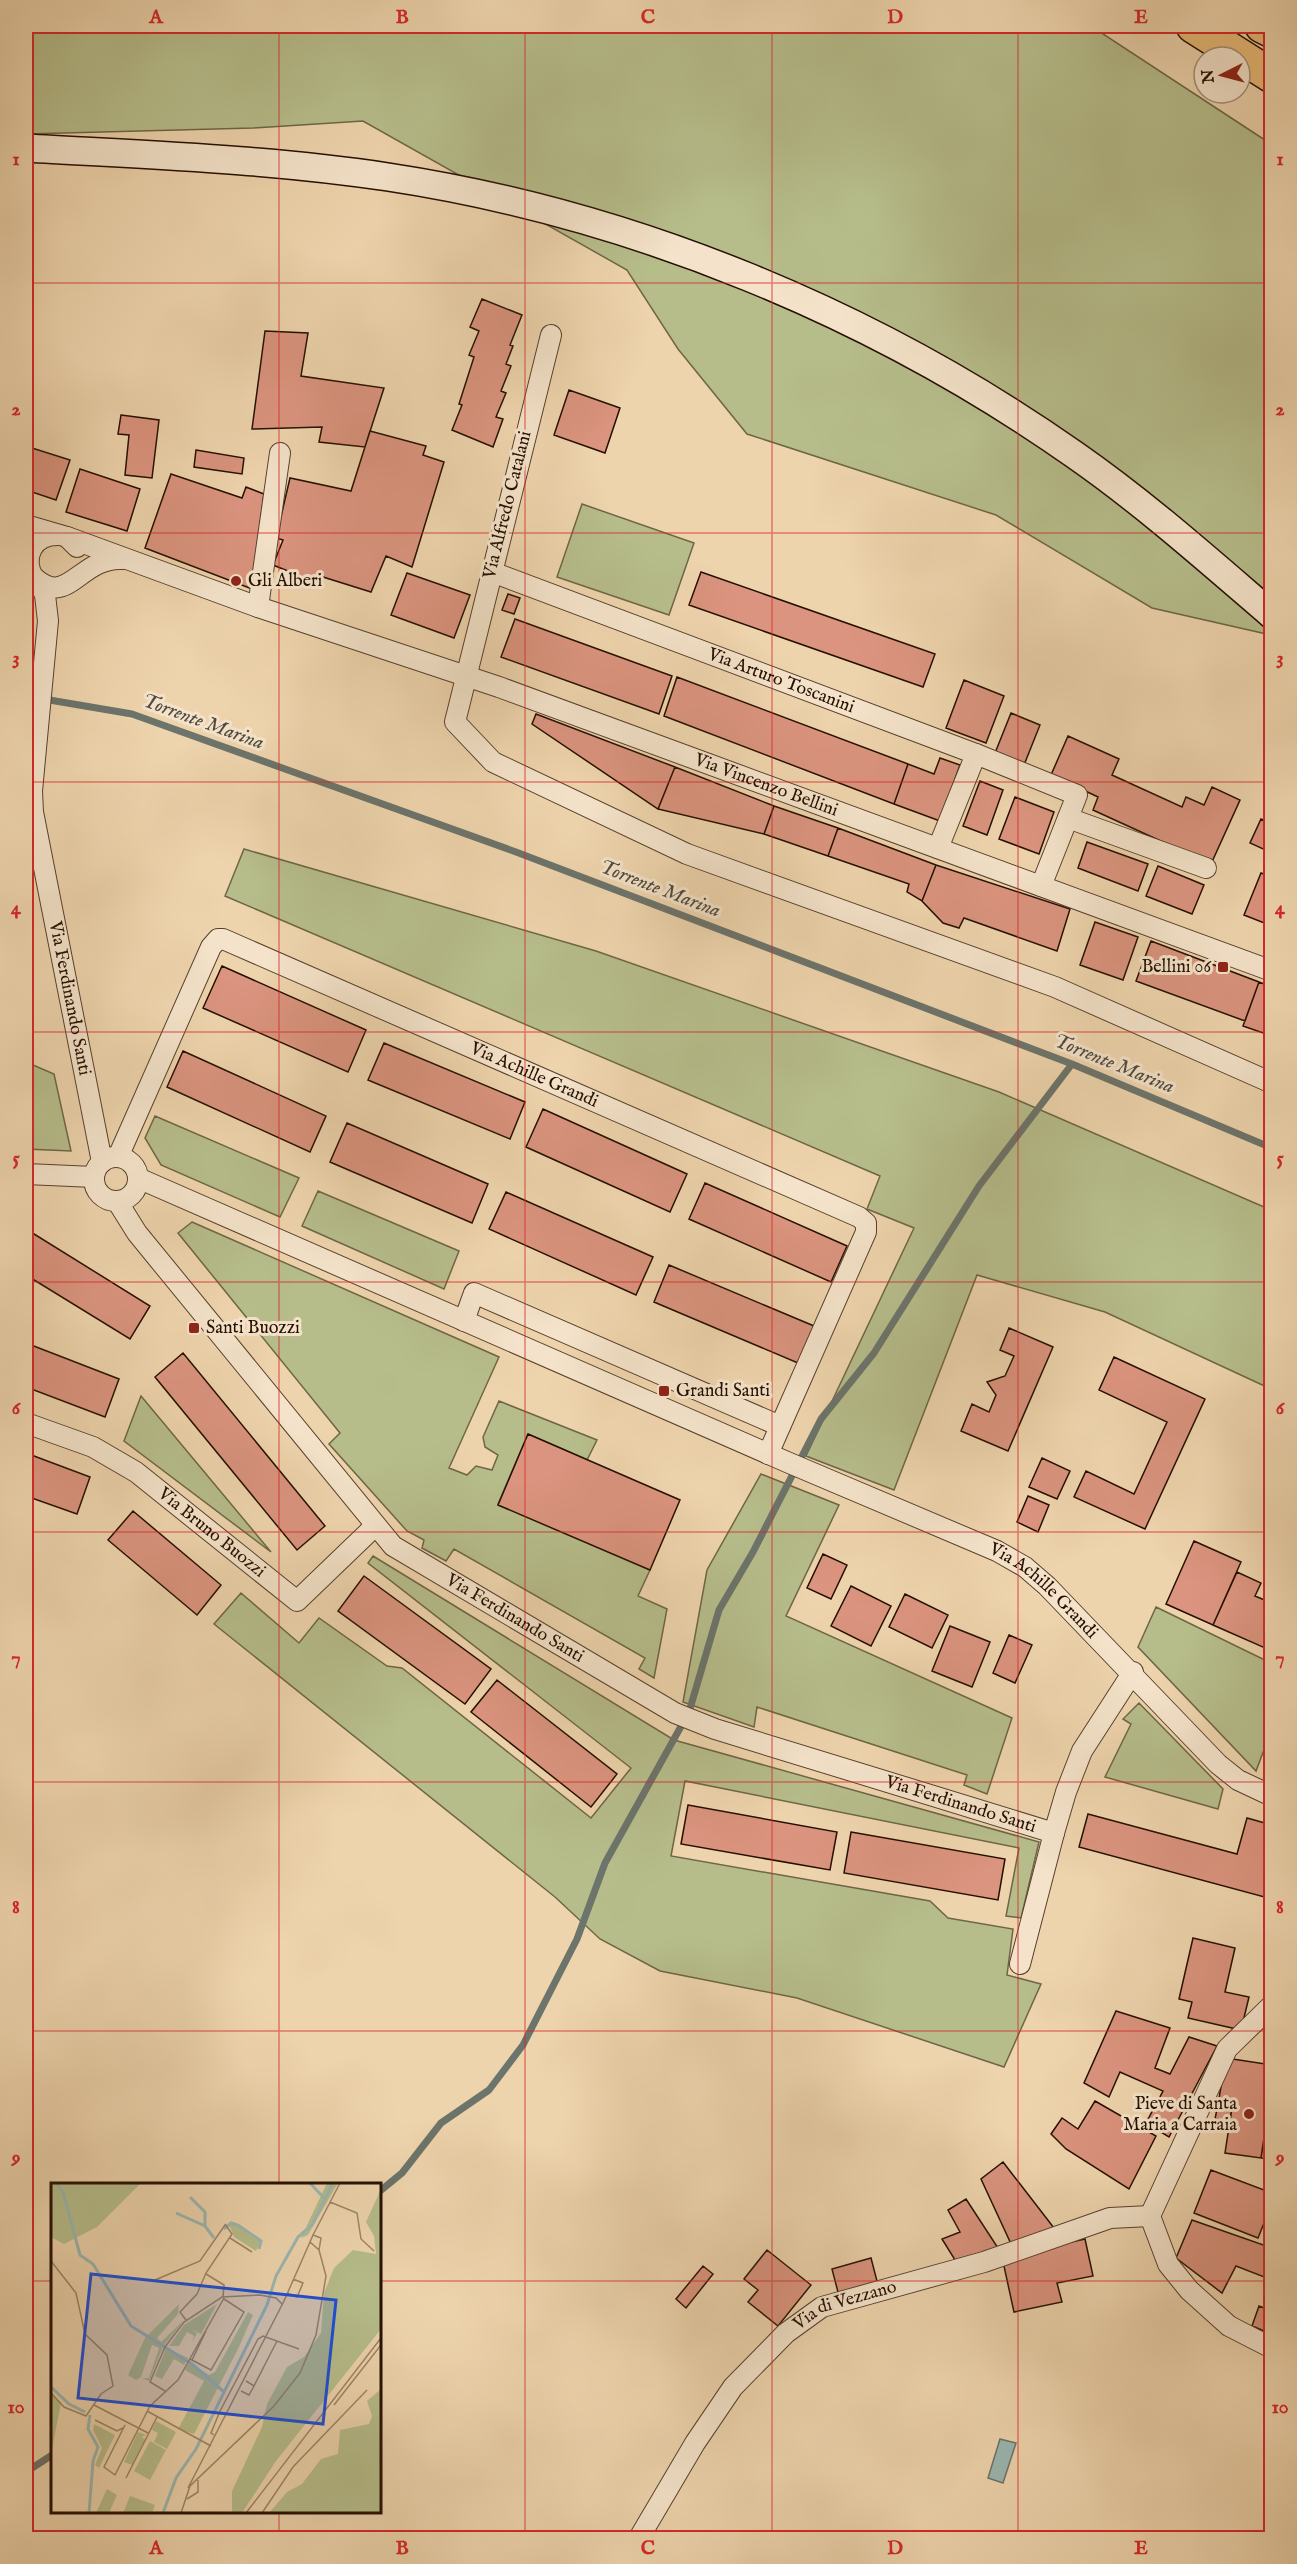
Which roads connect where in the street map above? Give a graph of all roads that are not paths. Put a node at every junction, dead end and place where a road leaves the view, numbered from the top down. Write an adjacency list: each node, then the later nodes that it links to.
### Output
1 (1193, 26): 4 (highway)
2 (1262, 26): 3 (highway)
3 (1272, 32)
4 (1272, 76)
5 (26, 148): 15 (main road)
6 (551, 335): 11 (street, Via Alfredo Catalani)
7 (280, 453): 14 (street)
8 (26, 525): 9 (street, Via Vincenzo Bellini)
9 (63, 536): 10 (street, Via Vincenzo Bellini); 12 (street); 13 (street)
10 (130, 560): 13 (street, Via Vincenzo Bellini); 14 (street, Via Vincenzo Bellini)
11 (492, 572): 17 (street, Via Alfredo Catalani); 18 (street, Via Arturo Toscanini)
12 (33, 577): 13 (street); 16 (street, Via Ferdinando Santi)
13 (71, 580): 16 (street, Via Ferdinando Santi)
14 (258, 607): 17 (street, Via Vincenzo Bellini)
15 (1272, 615)
16 (48, 622): 25 (street, Via Ferdinando Santi)
17 (466, 675): 20 (street, Via Vincenzo Bellini); 24 (street, Via Alfredo Catalani)
18 (976, 754): 19 (street, Via Arturo Toscanini); 20 (street)
19 (1068, 818): 21 (street); 22 (street)
20 (938, 848): 22 (street, Via Vincenzo Bellini)
21 (1206, 868)
22 (1041, 886): 23 (street, Via Vincenzo Bellini)
23 (1272, 971)
24 (1272, 1083)
25 (105, 1165): 26 (street); 27 (street); 28 (street, Via Ferdinando Santi); 31 (street, Via Achille Grandi)
26 (26, 1174)
27 (138, 1178): 28 (street); 29 (street, Via Achille Grandi)
28 (117, 1201): 33 (street, Via Ferdinando Santi)
29 (464, 1321): 31 (street); 32 (street, Via Achille Grandi)
30 (26, 1423): 33 (street, Via Bruno Buozzi)
31 (780, 1426): 32 (street, Via Achille Grandi)
32 (768, 1454): 34 (street, Via Achille Grandi)
33 (375, 1526): 36 (street, Via Ferdinando Santi)
34 (1133, 1672): 35 (street, Via Achille Grandi); 36 (street, Via Ferdinando Santi)
35 (1272, 1796)
36 (1054, 1833): 37 (street, Via Ferdinando Santi)
37 (1020, 1964)
38 (1272, 2005): 39 (street)
39 (1150, 2216): 40 (street); 41 (street, Via di Vezzano)
40 (1272, 2348)
41 (639, 2538)

